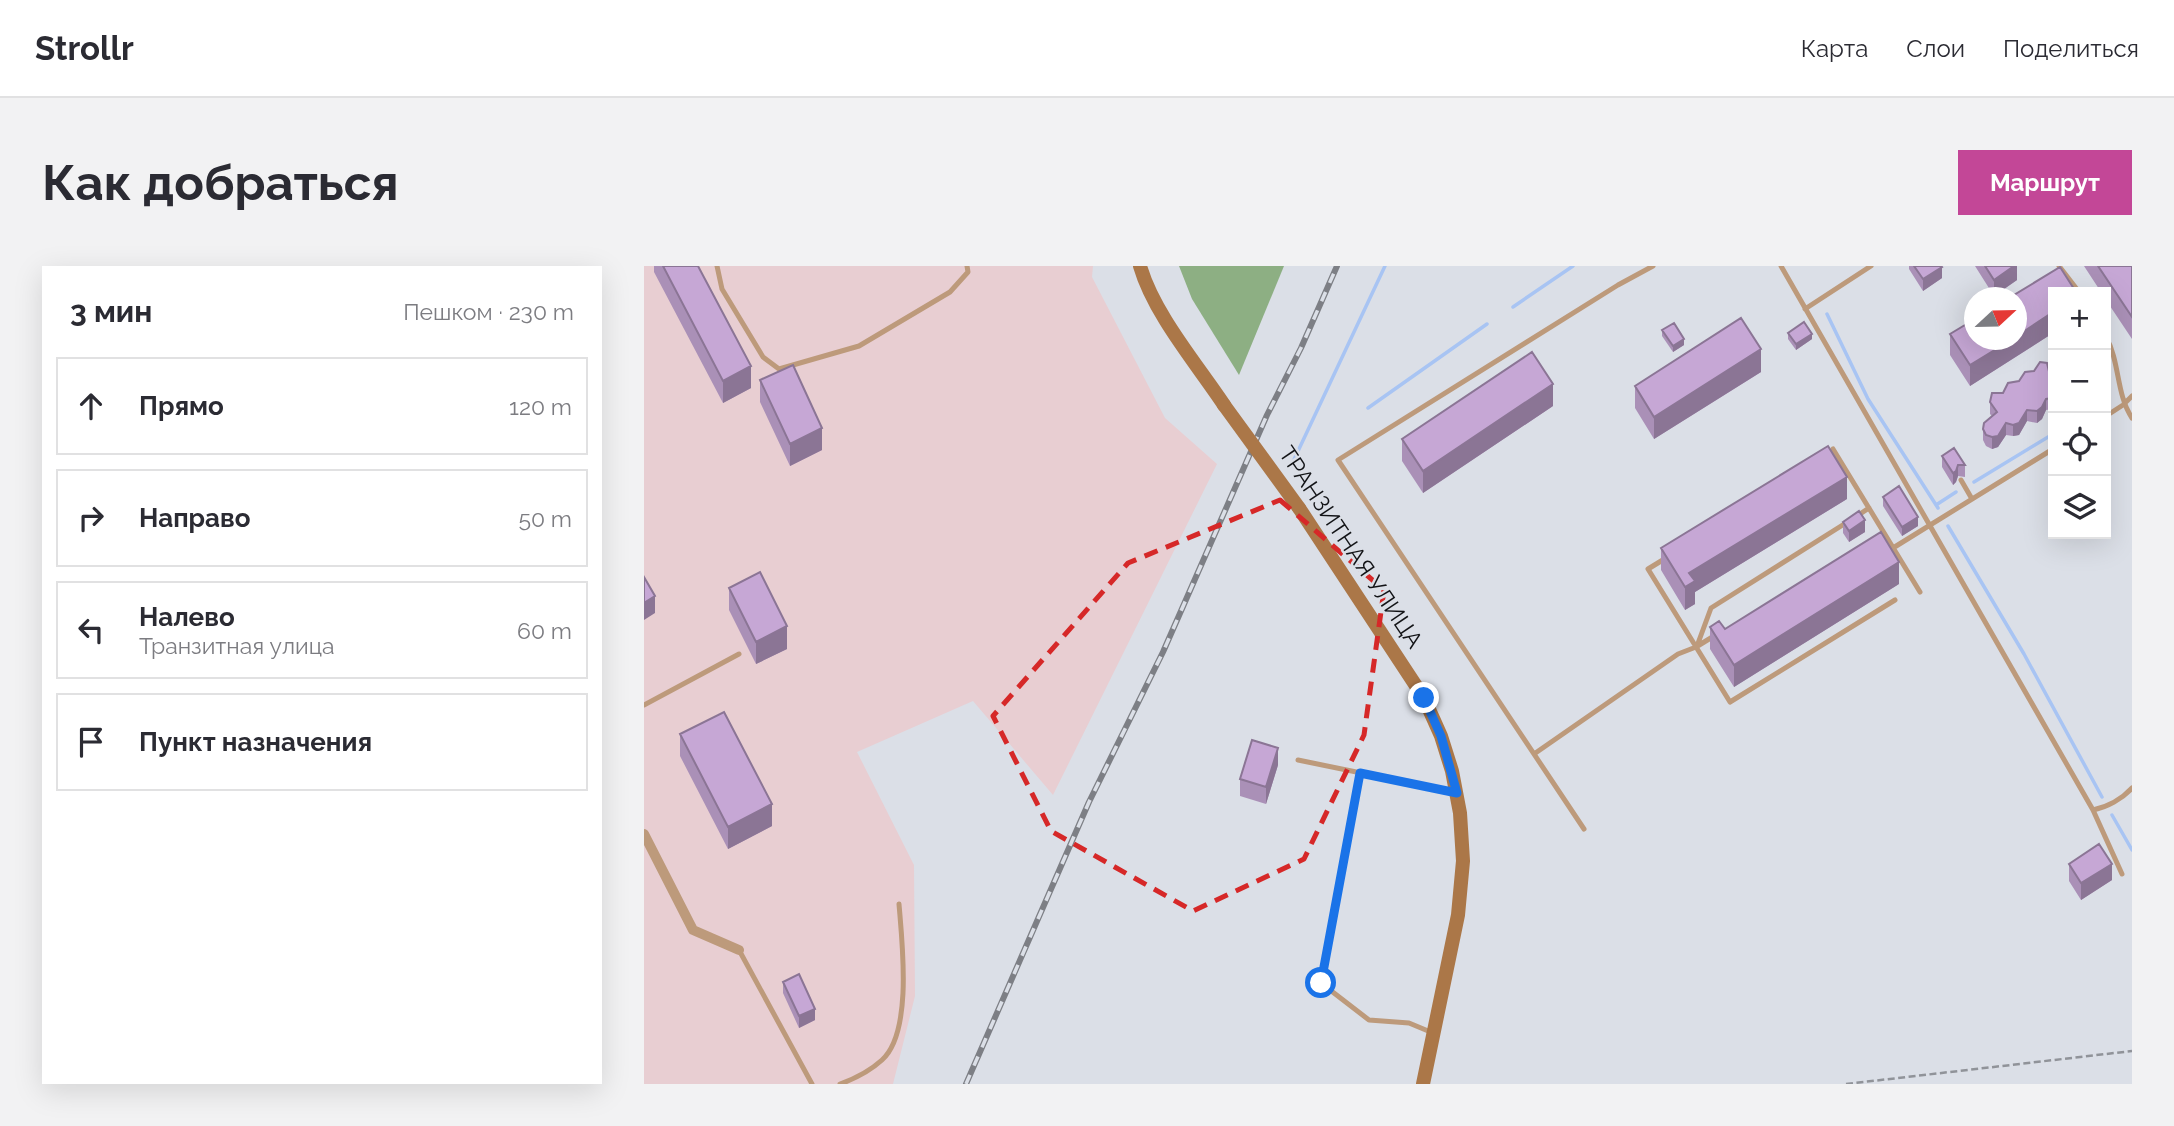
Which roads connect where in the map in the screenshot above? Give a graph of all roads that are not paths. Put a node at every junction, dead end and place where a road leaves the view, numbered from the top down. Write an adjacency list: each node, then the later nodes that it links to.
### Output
1 (717, 266): 2 (lane)
2 (967, 266)
3 (1140, 266): 35 (main road, ТРАНЗИТНАЯ УЛИЦА, bridge)
4 (1653, 266): 31 (lane)
5 (1782, 266): 9 (lane)
6 (1871, 266): 9 (lane)
7 (2059, 266): 8 (lane)
8 (2075, 287)
9 (1805, 309): 20 (lane)
10 (2110, 350): 12 (lane)
11 (2132, 396): 12 (lane)
12 (2123, 405): 13 (lane); 14 (lane)
13 (2111, 413)
14 (2132, 418)
15 (1833, 449): 19 (lane)
16 (2048, 452): 18 (lane)
17 (1961, 480): 18 (lane)
18 (1972, 499): 20 (lane)
19 (1869, 508): 21 (lane); 28 (lane)
20 (1930, 525): 23 (lane); 36 (lane)
21 (1884, 533): 22 (lane); 23 (lane)
22 (1872, 540)
23 (1893, 548): 25 (lane)
24 (1672, 554): 28 (lane)
25 (1920, 592)
26 (1895, 600): 28 (lane)
27 (1720, 633): 28 (lane)
28 (1696, 647): 31 (lane)
29 (739, 654): 30 (lane)
30 (644, 705)
31 (1534, 754): 37 (lane)
32 (1298, 760): 33 (lane)
33 (1360, 773): 35 (lane); 42 (lane)
34 (2132, 788): 36 (lane)
35 (1457, 793): 42 (main road, ТРАНЗИТНАЯ УЛИЦА)
36 (2093, 810): 39 (lane)
37 (1584, 829)
38 (644, 834): 41 (street)
39 (2122, 874)
40 (899, 904): 44 (lane)
41 (739, 950): 43 (lane)
42 (1434, 1033): 45 (main road, ТРАНЗИТНАЯ УЛИЦА)
43 (812, 1084)
44 (839, 1084)
45 (1423, 1084)

